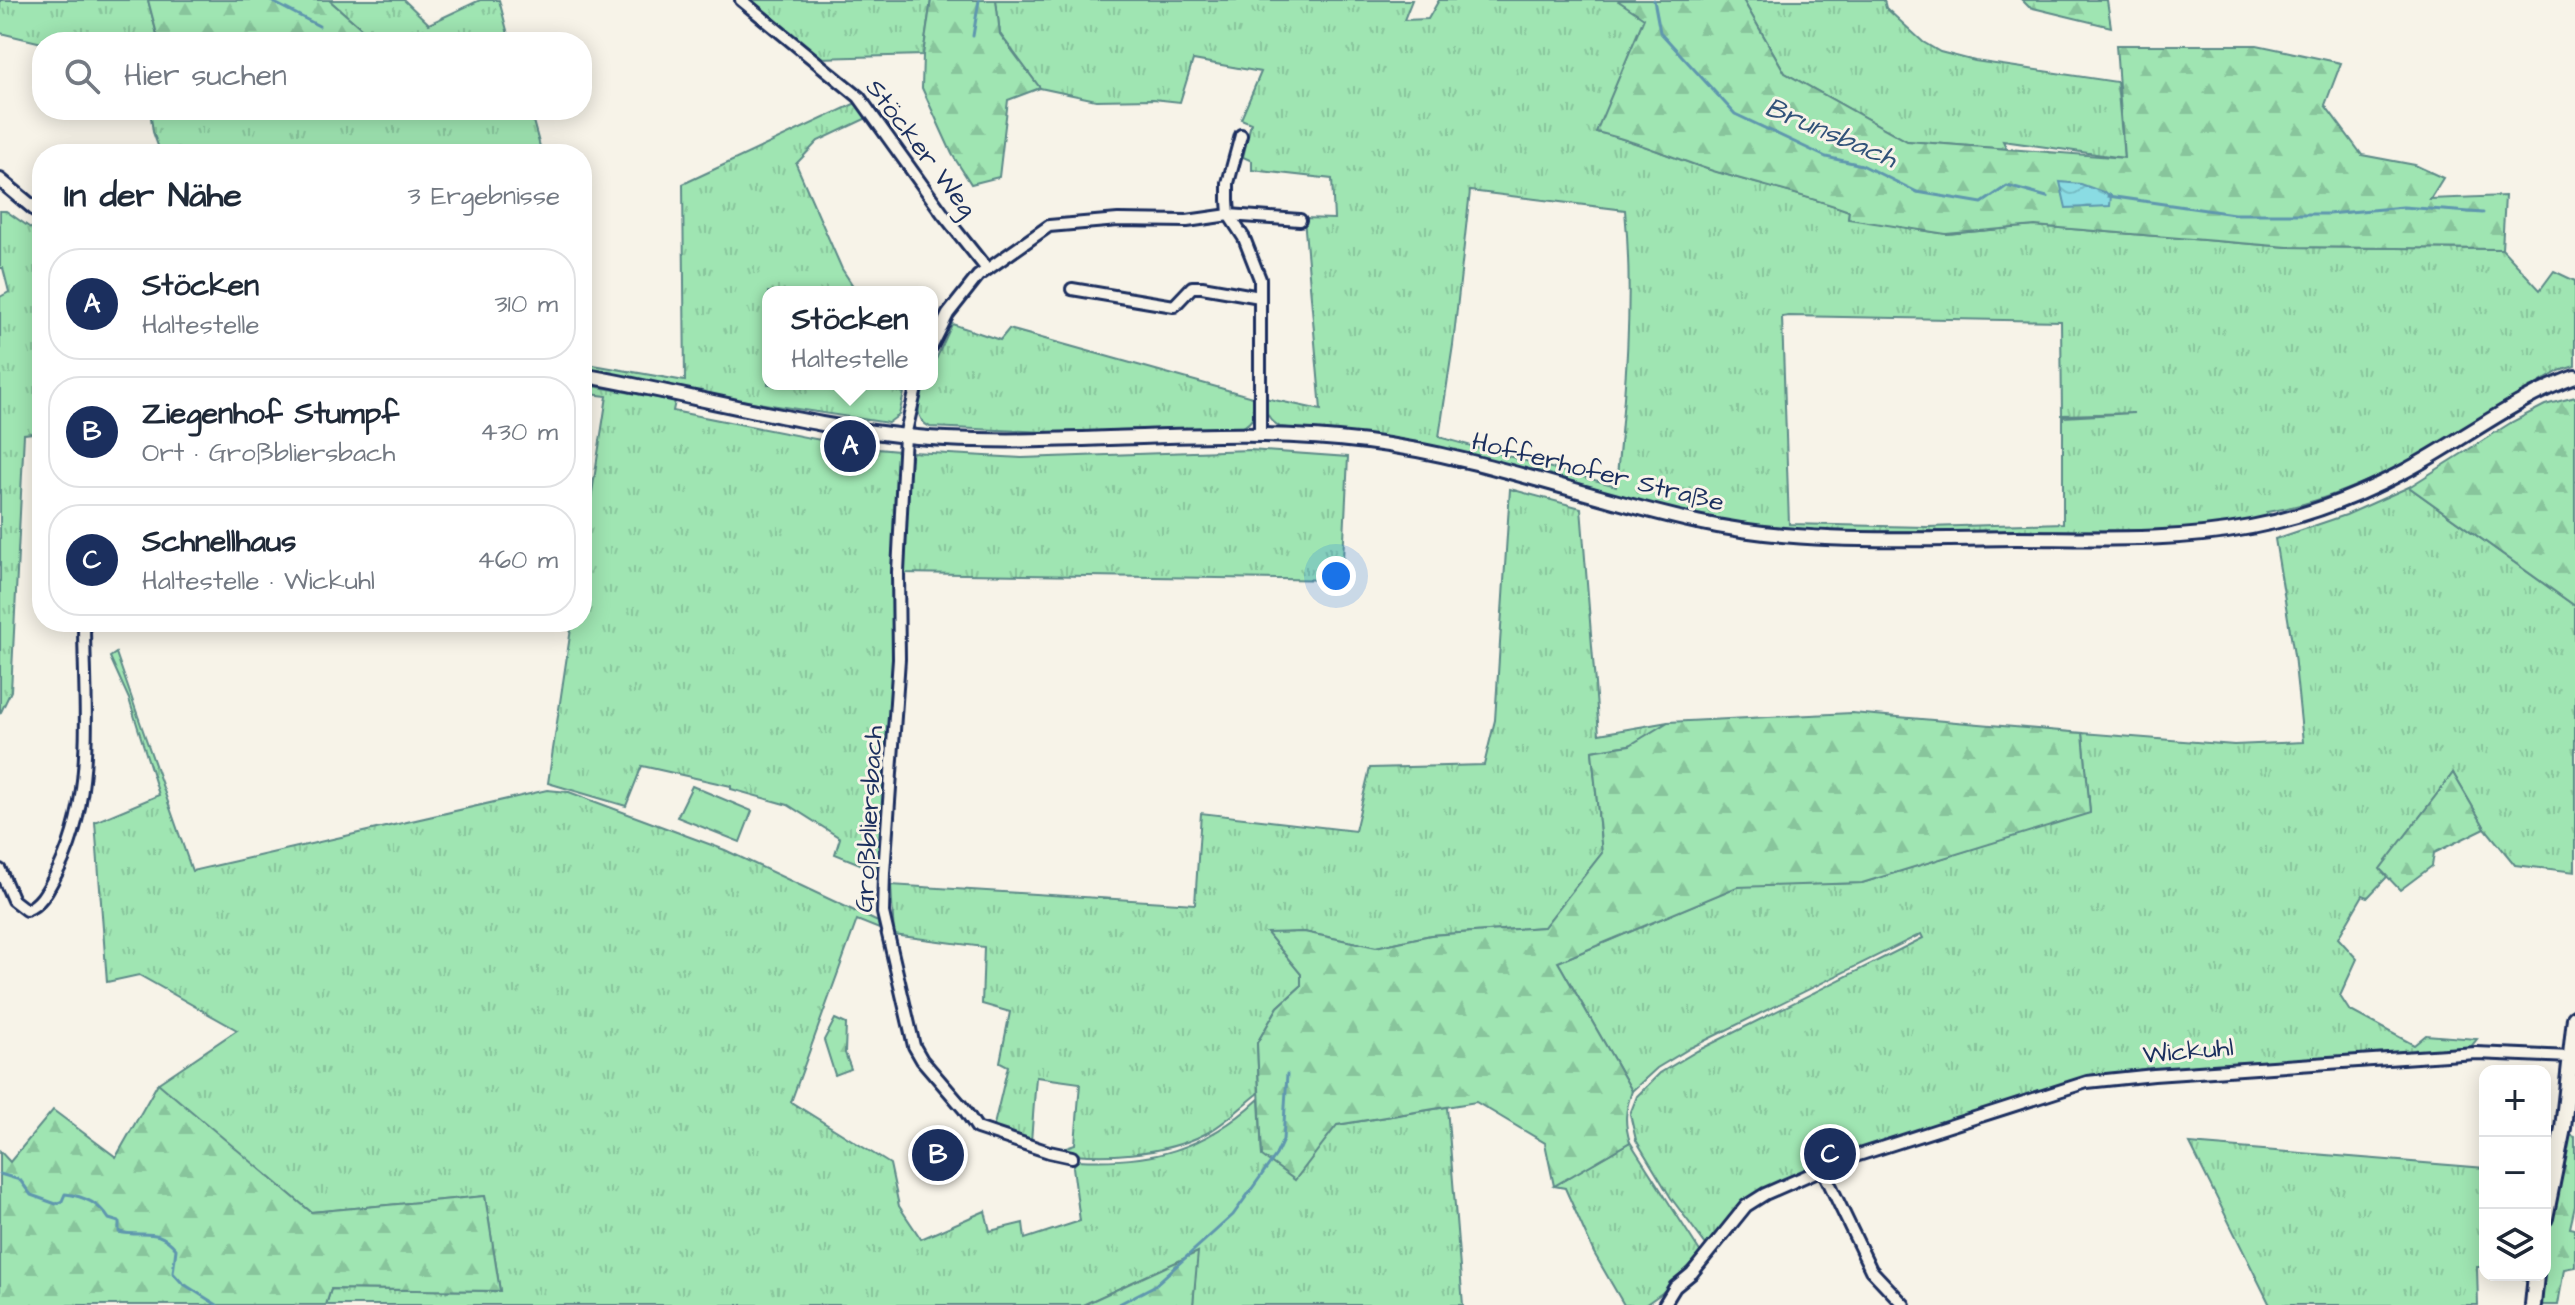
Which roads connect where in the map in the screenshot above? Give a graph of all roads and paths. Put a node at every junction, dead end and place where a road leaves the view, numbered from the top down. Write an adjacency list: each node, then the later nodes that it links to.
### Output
1 (741, 0): 7 (street, Stöcker Weg)
2 (1241, 135): 5 (street)
3 (0, 180): 4 (street)
4 (32, 207)
5 (1229, 215): 6 (street); 7 (street); 9 (street)
6 (1300, 220)
7 (986, 268): 10 (street)
8 (1072, 289): 9 (street)
9 (1260, 297): 14 (street)
10 (938, 334)
11 (592, 377): 15 (street, Hofferhofer Straße)
12 (2574, 377): 14 (street, Hofferhofer Straße)
13 (916, 390): 15 (street, Großbliersbach)
14 (1260, 434): 15 (street, Hofferhofer Straße)
15 (905, 436): 20 (street, Großbliersbach)
16 (84, 632): 17 (street)
17 (0, 870)
18 (2575, 1018): 19 (main road)
19 (2571, 1057): 21 (street, Wickuhl); 22 (main road)
20 (1072, 1157)
21 (1822, 1168): 24 (street, Wickuhl); 25 (street)
22 (2547, 1209)
23 (2535, 1281): 26 (main road)
24 (1664, 1305)
25 (1904, 1305)
26 (2533, 1305)

